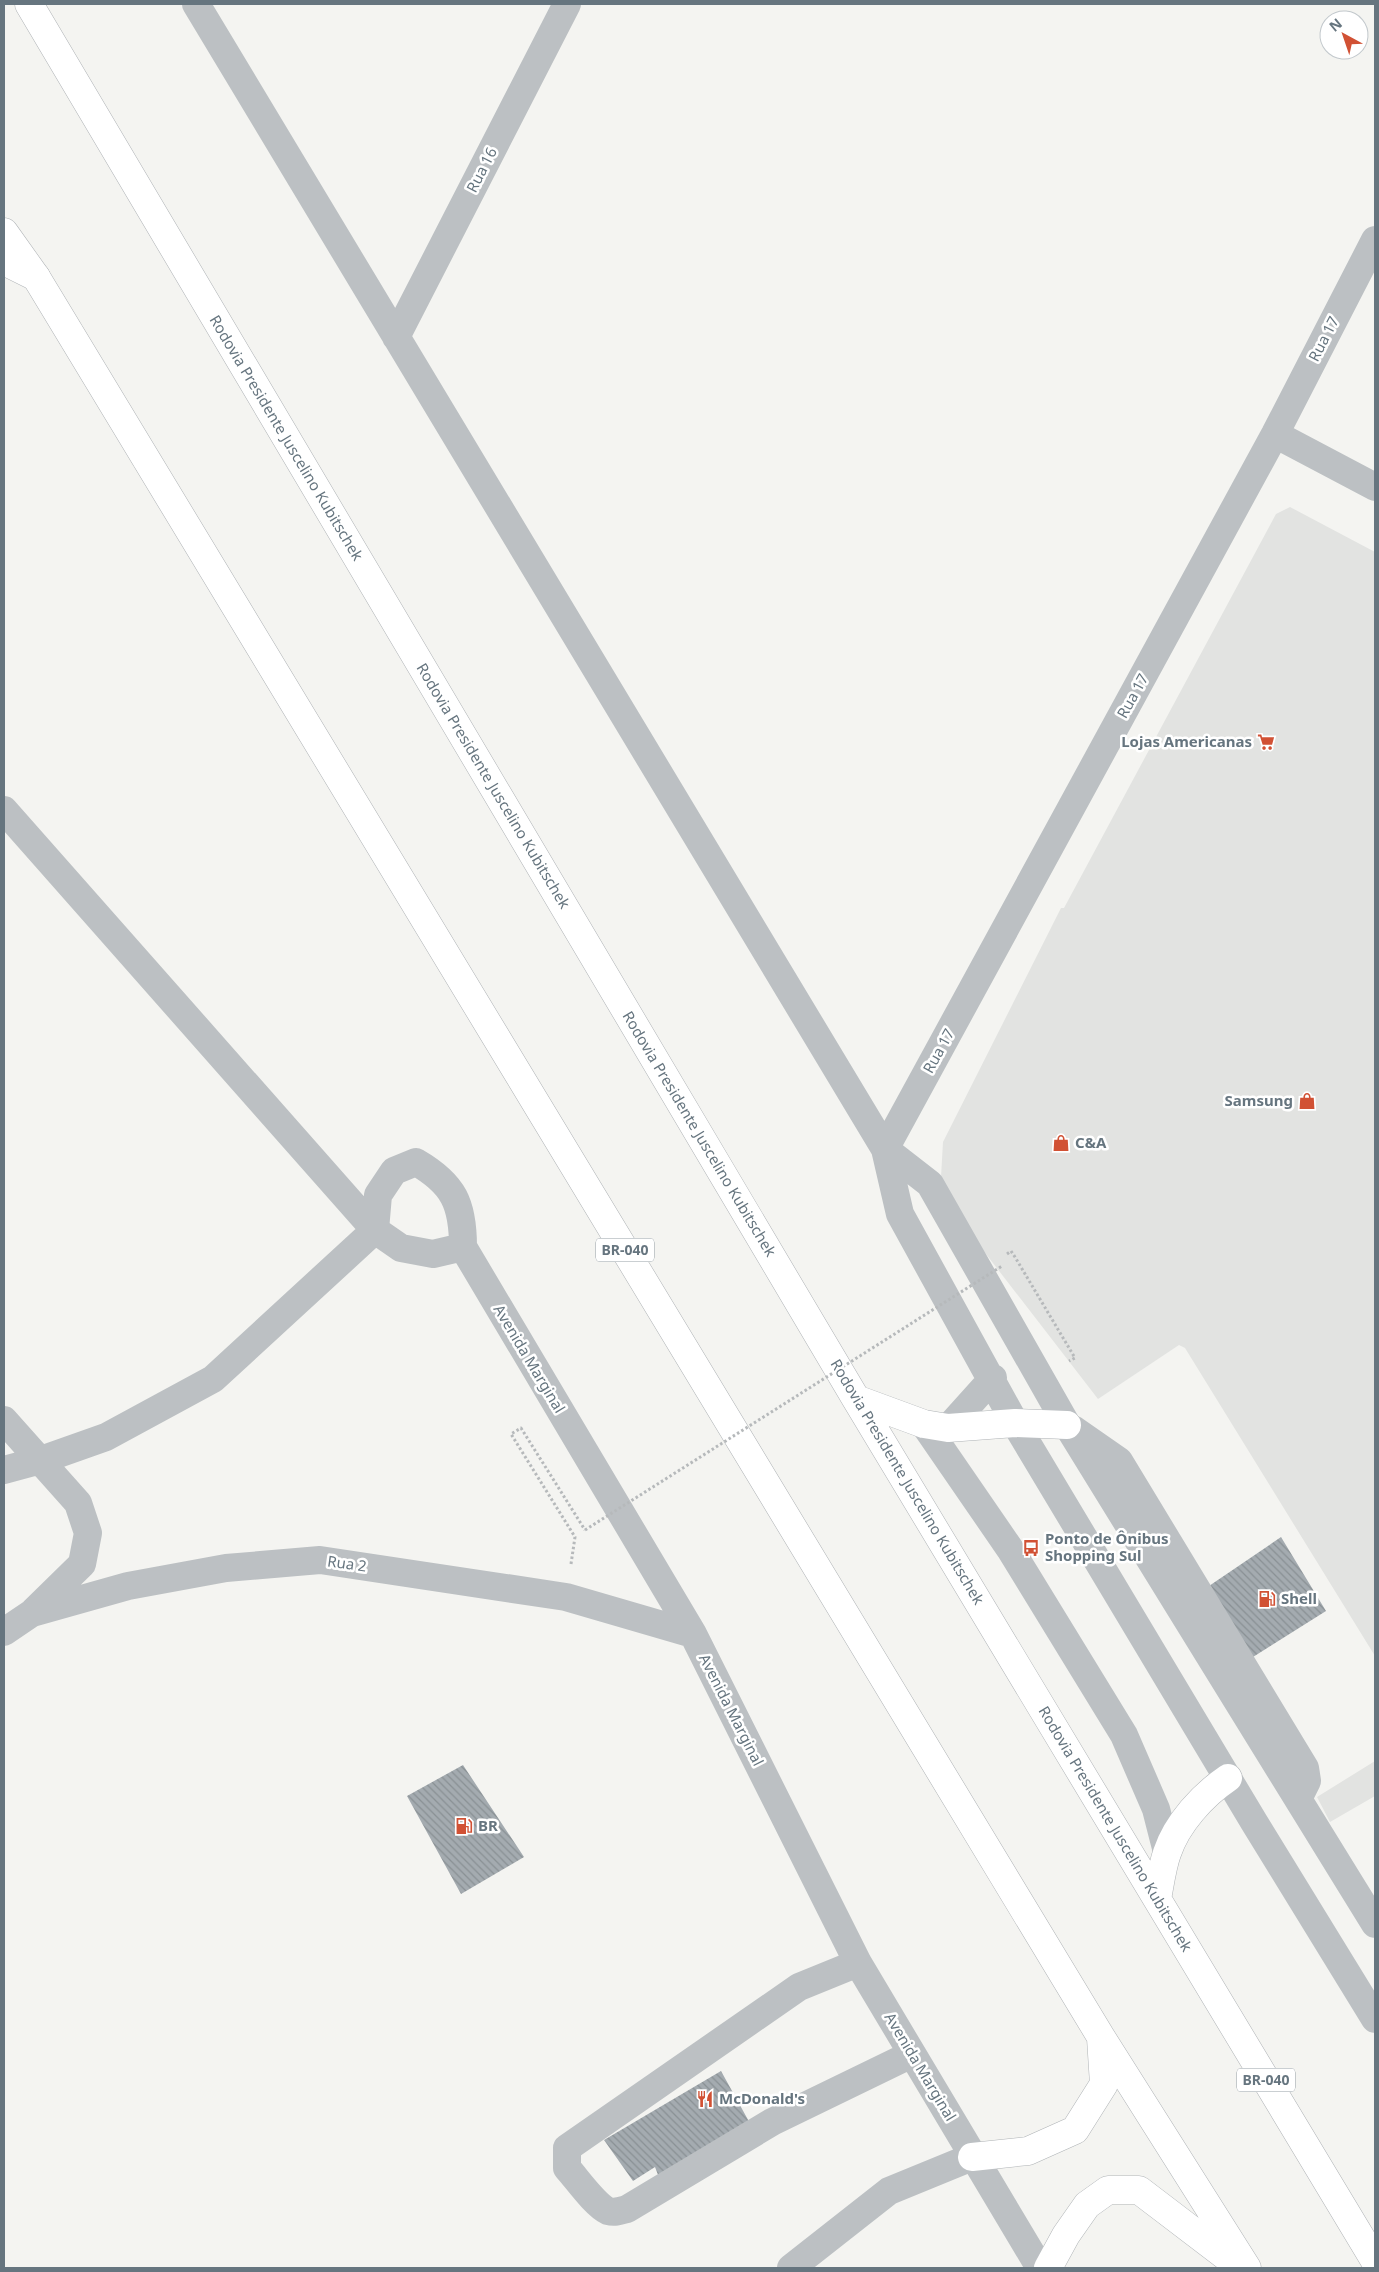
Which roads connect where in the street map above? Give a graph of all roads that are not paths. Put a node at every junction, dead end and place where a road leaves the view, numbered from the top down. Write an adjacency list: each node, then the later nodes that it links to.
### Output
1 (29, 4): 16 (main road, Rodovia Presidente Juscelino Kubitschek / BR-040)
2 (196, 4): 8 (street)
3 (567, 4): 8 (street, Rua 16)
4 (4, 232): 7 (main road, BR-040)
5 (1375, 240): 9 (street, Rua 17)
6 (4, 261): 7 (main road)
7 (36, 277): 32 (main road, BR-040)
8 (396, 337): 12 (street)
9 (1275, 434): 10 (street); 12 (street, Rua 17)
10 (1375, 487)
11 (4, 810): 13 (street)
12 (885, 1149): 15 (street); 19 (street)
13 (375, 1230): 14 (street); 14 (street); 21 (street)
14 (463, 1247): 25 (street, Avenida Marginal)
15 (992, 1378): 18 (street); 20 (street)
16 (856, 1399): 20 (main road); 28 (main road, Rodovia Presidente Juscelino Kubitschek / BR-040)
17 (4, 1420): 21 (street)
18 (1015, 1423): 19 (main road); 20 (main road); 26 (street)
19 (1068, 1425): 29 (street)
20 (936, 1426): 27 (street)
21 (41, 1460): 22 (street); 23 (street)
22 (4, 1470)
23 (32, 1613): 24 (street, Rua 2); 25 (street, Rua 2)
24 (4, 1632)
25 (693, 1634): 30 (street, Avenida Marginal)
26 (1228, 1778): 27 (main road); 31 (street)
27 (1167, 1852): 28 (main road)
28 (1157, 1899): 35 (main road, Rodovia Presidente Juscelino Kubitschek / BR-040)
29 (1375, 1924)
30 (858, 1963): 33 (street, Avenida Marginal); 33 (street)
31 (1375, 2018)
32 (1101, 2037): 34 (main road); 40 (main road, BR-040)
33 (912, 2054): 34 (street, Avenida Marginal)
34 (972, 2157): 36 (street); 37 (street, Avenida Marginal)
35 (1375, 2261)
36 (791, 2268)
37 (1040, 2268)
38 (1048, 2268): 39 (main road)
39 (1241, 2268)
40 (1247, 2268)

